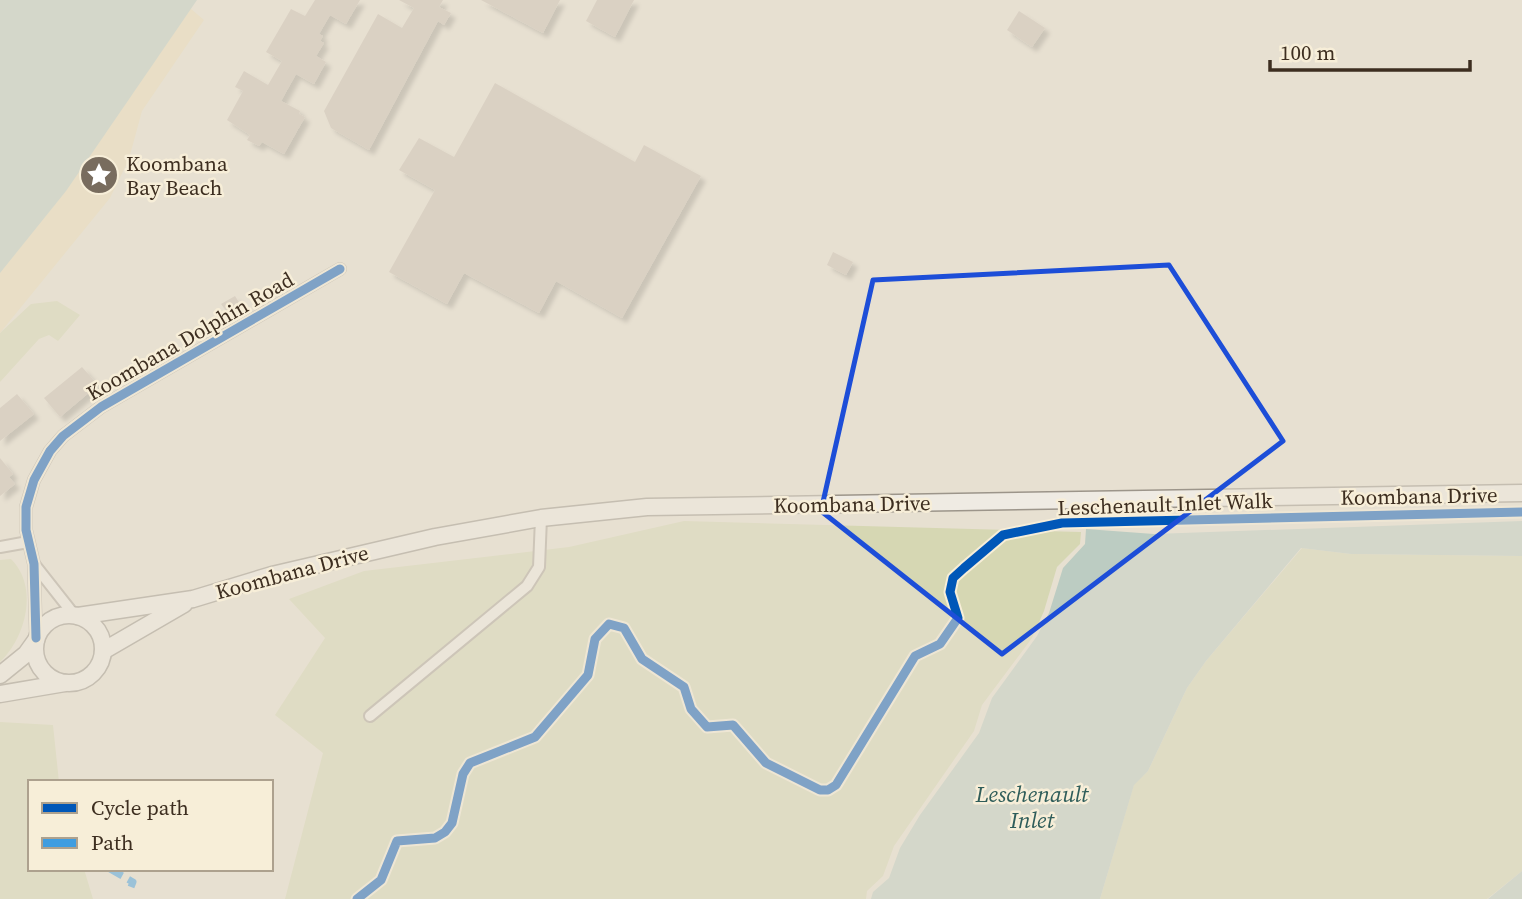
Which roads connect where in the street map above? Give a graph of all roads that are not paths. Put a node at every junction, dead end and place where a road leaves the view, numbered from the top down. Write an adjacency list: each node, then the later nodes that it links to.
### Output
1 (340, 269): 4 (street, Koombana Dolphin Road)
2 (1522, 493): 3 (main road, Koombana Drive)
3 (541, 518): 7 (main road, Koombana Drive); 14 (street)
4 (28, 542): 5 (street); 6 (street, Koombana Dolphin Road)
5 (0, 547)
6 (34, 564): 8 (street, Koombana Dolphin Road); 9 (street, Koombana Dolphin Road)
7 (192, 599): 8 (main road, Koombana Drive); 10 (main road, Koombana Drive)
8 (77, 616): 9 (main road); 10 (main road)
9 (36, 639): 11 (main road); 12 (main road)
10 (103, 651): 12 (main road)
11 (0, 675)
12 (68, 683): 13 (main road)
13 (0, 694)
14 (370, 716)

